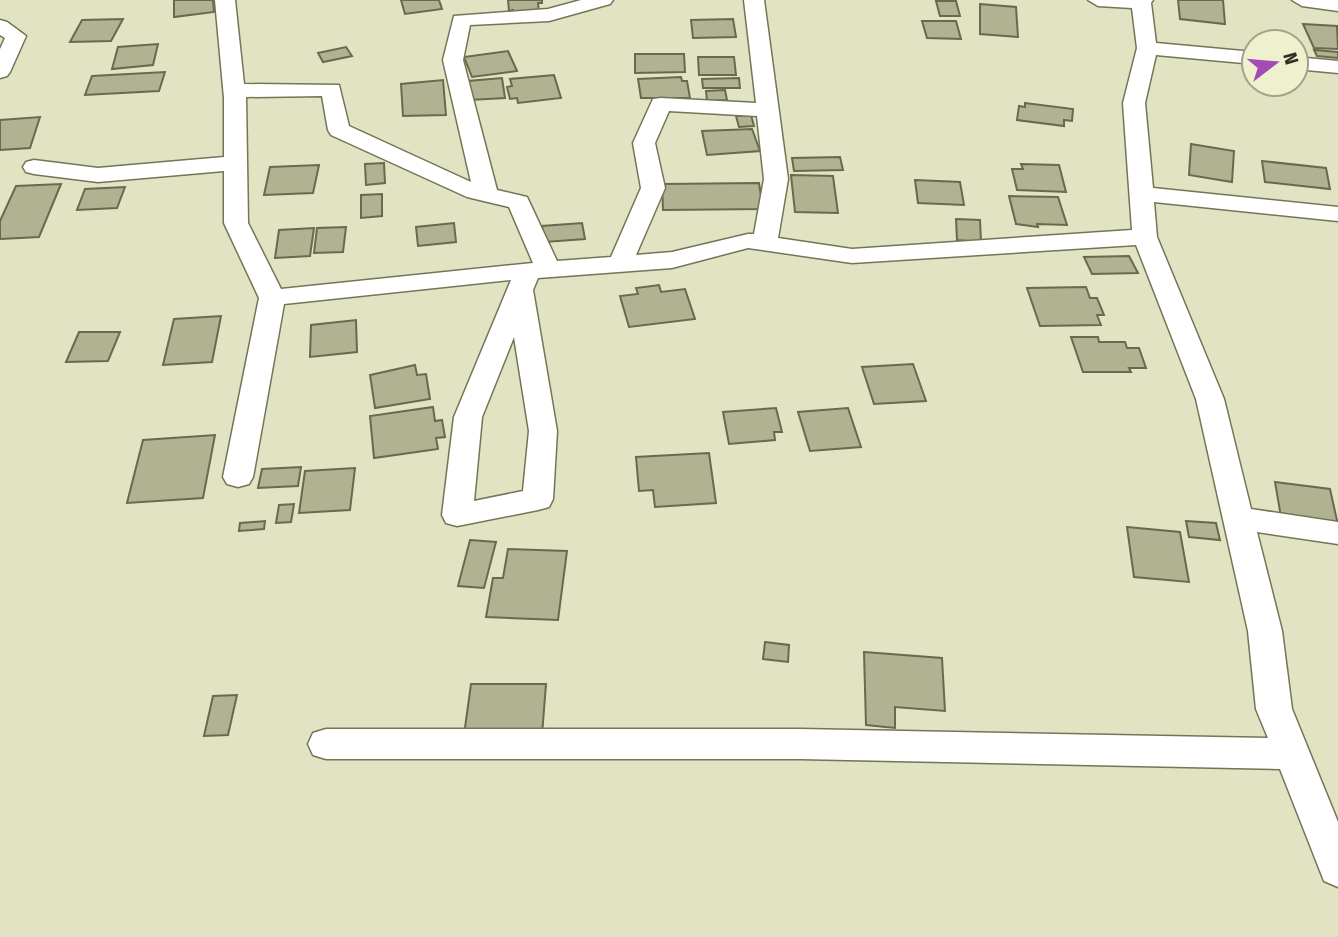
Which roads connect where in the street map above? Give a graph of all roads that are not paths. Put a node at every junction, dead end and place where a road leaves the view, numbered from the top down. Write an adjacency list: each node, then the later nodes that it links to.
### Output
1 (225, 0): 16 (street)
2 (456, 0): 9 (street)
3 (604, 0): 9 (street)
4 (754, 0): 17 (street)
5 (1098, 0): 7 (street)
6 (1302, 0): 8 (street)
7 (1142, 1): 11 (street)
8 (1338, 5)
9 (461, 23): 20 (street)
10 (0, 26): 15 (street)
11 (1147, 48): 12 (street); 21 (street)
12 (1240, 57)
13 (1310, 64): 14 (street)
14 (1338, 67)
15 (0, 72)
16 (235, 91): 18 (street); 20 (street)
17 (768, 110): 24 (street); 25 (street)
18 (236, 163): 19 (street); 27 (street)
19 (34, 167)
20 (486, 194): 26 (street)
21 (1142, 194): 22 (street); 23 (street)
22 (1338, 214)
23 (1145, 237): 24 (street); 29 (street)
24 (765, 242): 25 (street)
25 (620, 264): 26 (street)
26 (532, 276): 26 (street); 27 (street)
27 (272, 298): 28 (street)
28 (238, 477)
29 (1237, 518): 30 (street); 32 (street)
30 (1338, 533)
31 (326, 744): 32 (street)
32 (1292, 754): 33 (street)
33 (1338, 870)

